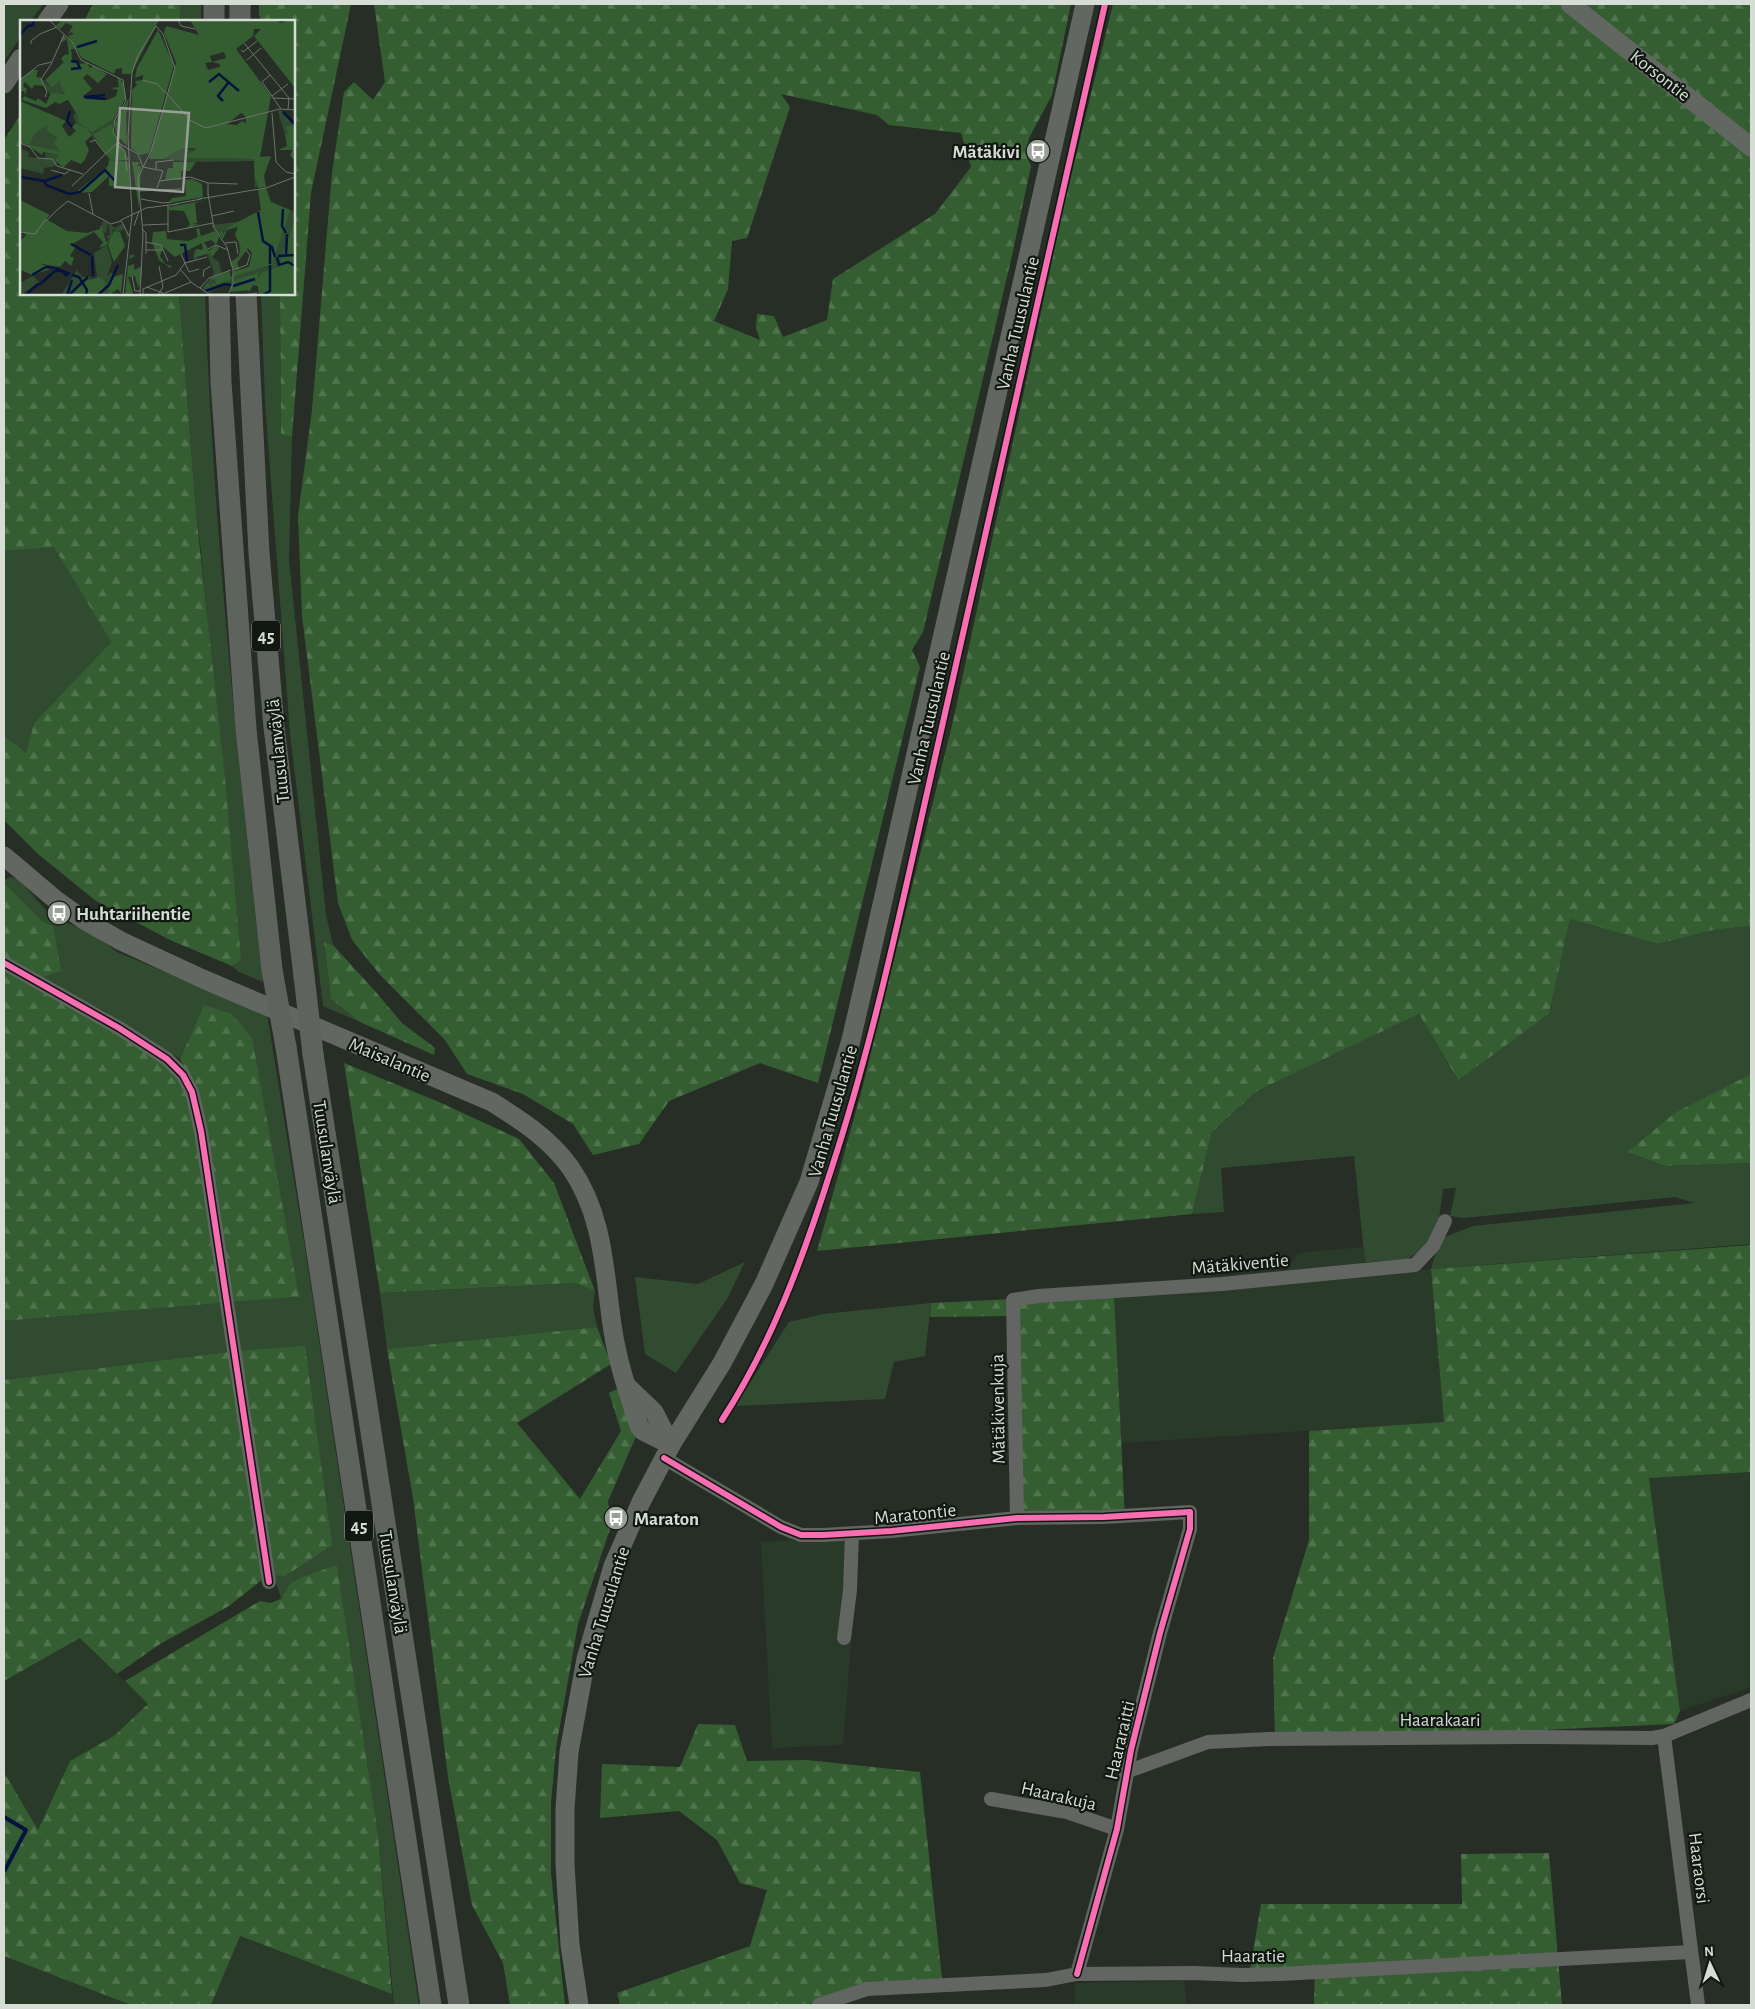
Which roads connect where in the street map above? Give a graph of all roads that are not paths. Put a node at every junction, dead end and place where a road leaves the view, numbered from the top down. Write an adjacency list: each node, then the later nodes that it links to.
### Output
1 (58, 4): 6 (main road)
2 (214, 4): 7 (highway)
3 (240, 4): 8 (highway)
4 (1085, 4): 18 (main road, Vanha Tuusulantie)
5 (1570, 4): 11 (main road, Korsontie)
6 (48, 20)
7 (214, 20)
8 (240, 20)
9 (20, 60): 10 (main road)
10 (4, 84)
11 (1751, 147)
12 (219, 295): 31 (highway, Tuusulanväylä / 45, bridge)
13 (246, 295): 32 (highway, Tuusulanväylä / 45, bridge)
14 (5, 859): 18 (main road, Maisalantie)
15 (4, 963): 22 (street)
16 (1445, 1221): 17 (street, Mätäkiventie)
17 (1013, 1300): 20 (street, Mätäkivenkuja)
18 (667, 1452): 21 (street, Maratontie); 33 (main road, Vanha Tuusulantie)
19 (1190, 1512): 20 (street, Maratontie); 26 (street, Haararaitti)
20 (1017, 1518): 21 (street, Maratontie)
21 (852, 1534): 23 (street)
22 (269, 1582)
23 (844, 1638)
24 (1751, 1700): 25 (street, Haarakaari)
25 (1664, 1736): 26 (street, Haarakaari); 29 (street, Haaraorsi)
26 (1126, 1772): 28 (street, Haararaitti)
27 (991, 1799): 28 (street, Haarakuja)
28 (1117, 1829): 30 (street, Haararaitti)
29 (1690, 1952): 30 (street, Haaratie); 35 (street, Haaraorsi)
30 (1077, 1974): 34 (street, Haaratie)
31 (431, 2005)
32 (459, 2005)
33 (578, 2005)
34 (819, 2005)
35 (1698, 2005)

